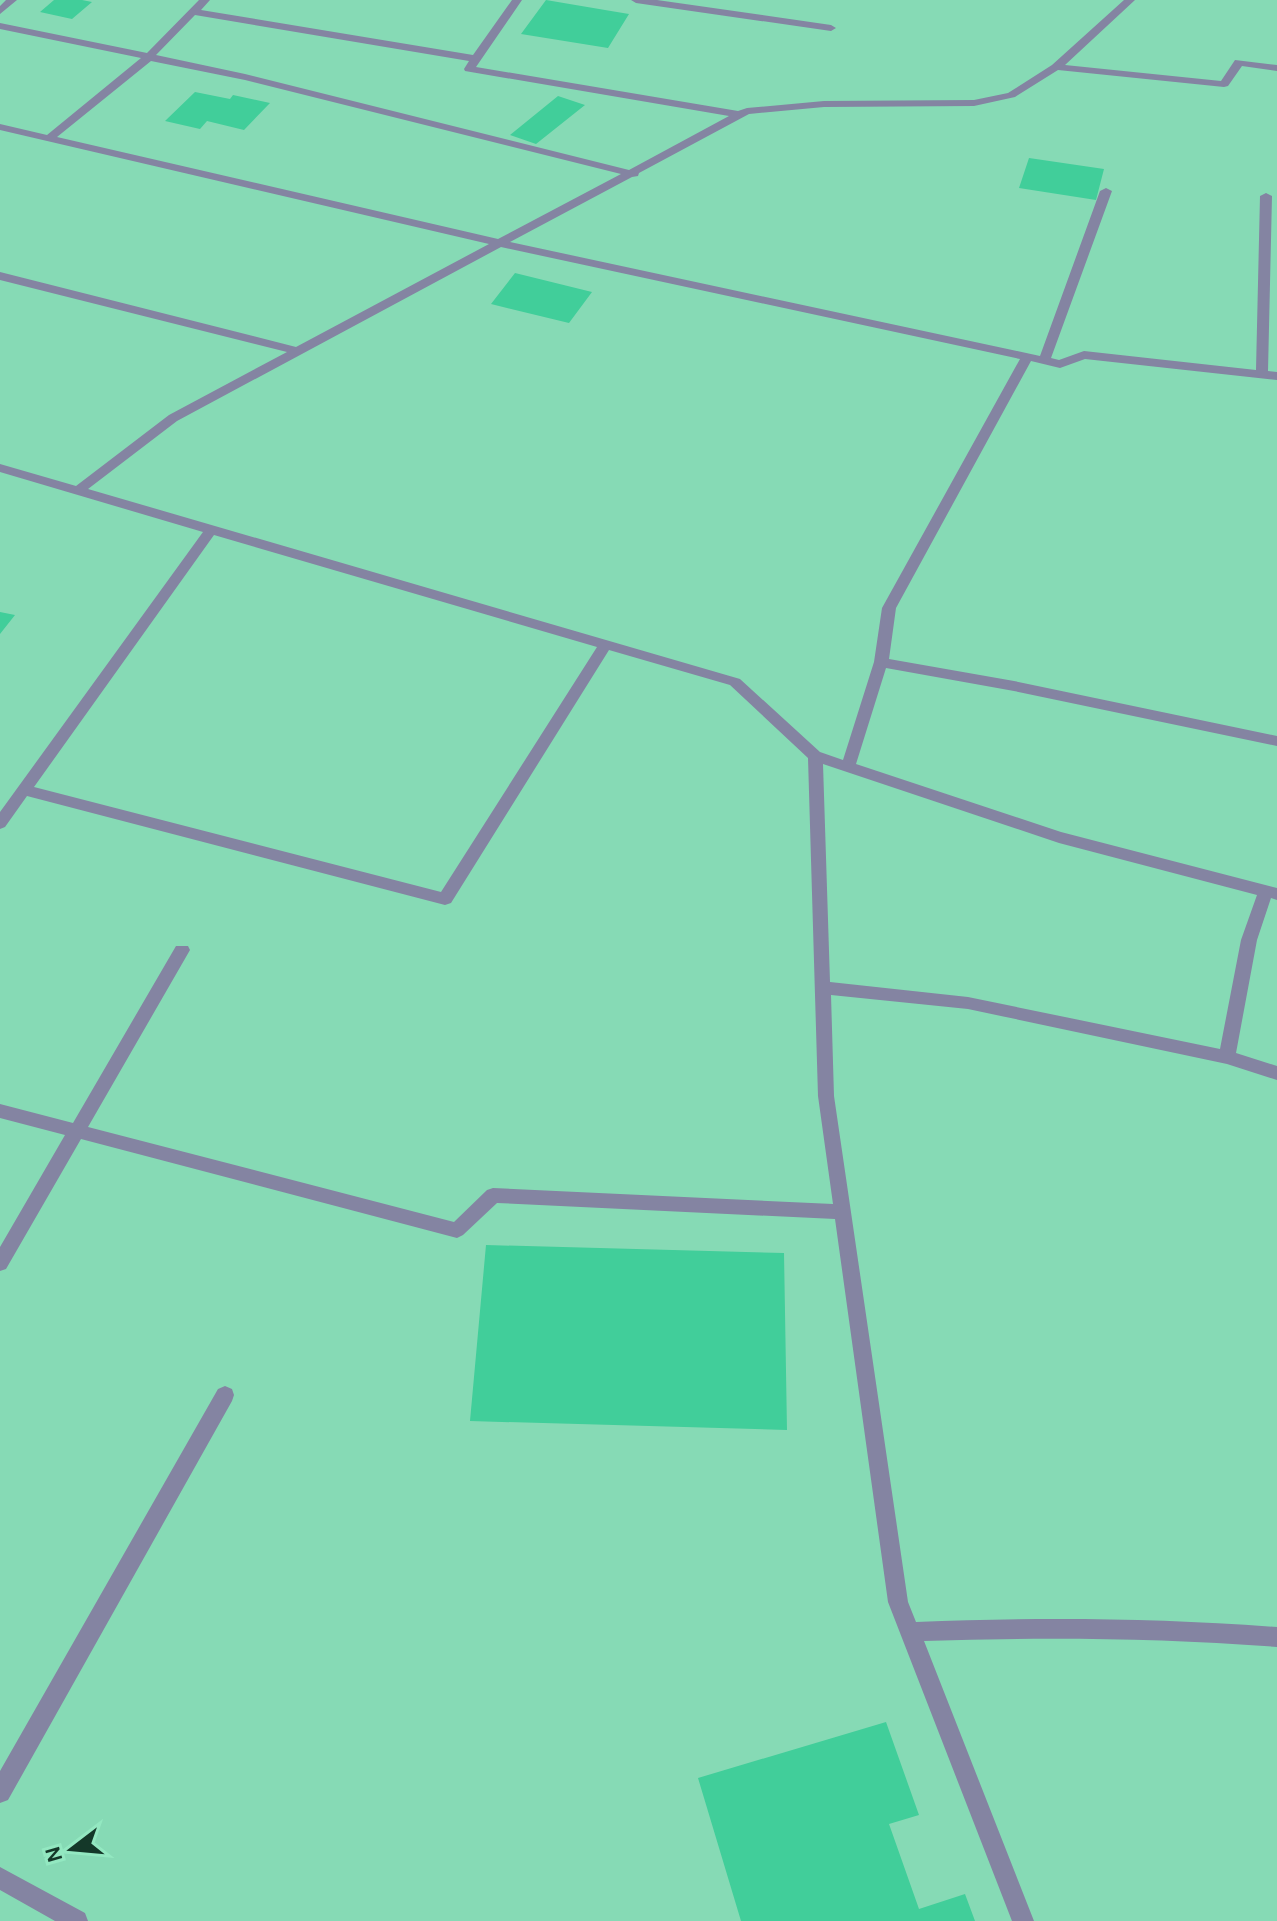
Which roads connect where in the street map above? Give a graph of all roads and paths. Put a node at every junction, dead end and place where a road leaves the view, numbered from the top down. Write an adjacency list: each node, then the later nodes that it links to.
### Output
1 (12, 0): 6 (street)
2 (205, 0): 7 (street)
3 (517, 0): 11 (street)
4 (636, 0): 9 (street)
5 (1130, 0): 12 (street)
6 (0, 11)
7 (193, 12): 10 (street); 11 (street)
8 (0, 26): 10 (street)
9 (831, 28)
10 (149, 57): 16 (street); 17 (street)
11 (476, 59): 14 (street)
12 (1056, 67): 13 (street); 14 (street)
13 (1277, 68)
14 (740, 115): 17 (street)
15 (0, 127): 16 (street)
16 (48, 139): 20 (street)
17 (634, 174): 20 (street)
18 (1106, 191): 24 (street)
19 (1266, 196): 25 (street)
20 (503, 244): 22 (street); 23 (street)
21 (0, 276): 22 (street)
22 (300, 352): 28 (street)
23 (1027, 357): 24 (street); 31 (street)
24 (1044, 361): 25 (street)
25 (1262, 374): 26 (street)
26 (1277, 376)
27 (1, 470): 28 (street)
28 (78, 491): 29 (street)
29 (211, 530): 30 (street); 35 (street)
30 (606, 644): 33 (street); 35 (street)
31 (881, 662): 32 (street); 34 (street)
32 (1277, 741)
33 (815, 756): 34 (street); 39 (street)
34 (848, 767): 37 (street)
35 (24, 790): 36 (street)
36 (0, 823)
37 (1272, 892): 40 (street)
38 (182, 950): 43 (street)
39 (824, 988): 40 (street); 44 (street)
40 (1227, 1057): 41 (street)
41 (1277, 1073)
42 (0, 1111): 43 (street)
43 (77, 1131): 44 (street); 45 (street)
44 (843, 1212): 47 (street)
45 (0, 1263)
46 (225, 1395): 49 (street)
47 (910, 1632): 48 (street); 52 (street)
48 (1277, 1637)
49 (0, 1792)
50 (0, 1878): 51 (street)
51 (77, 1921)
52 (1023, 1921)

